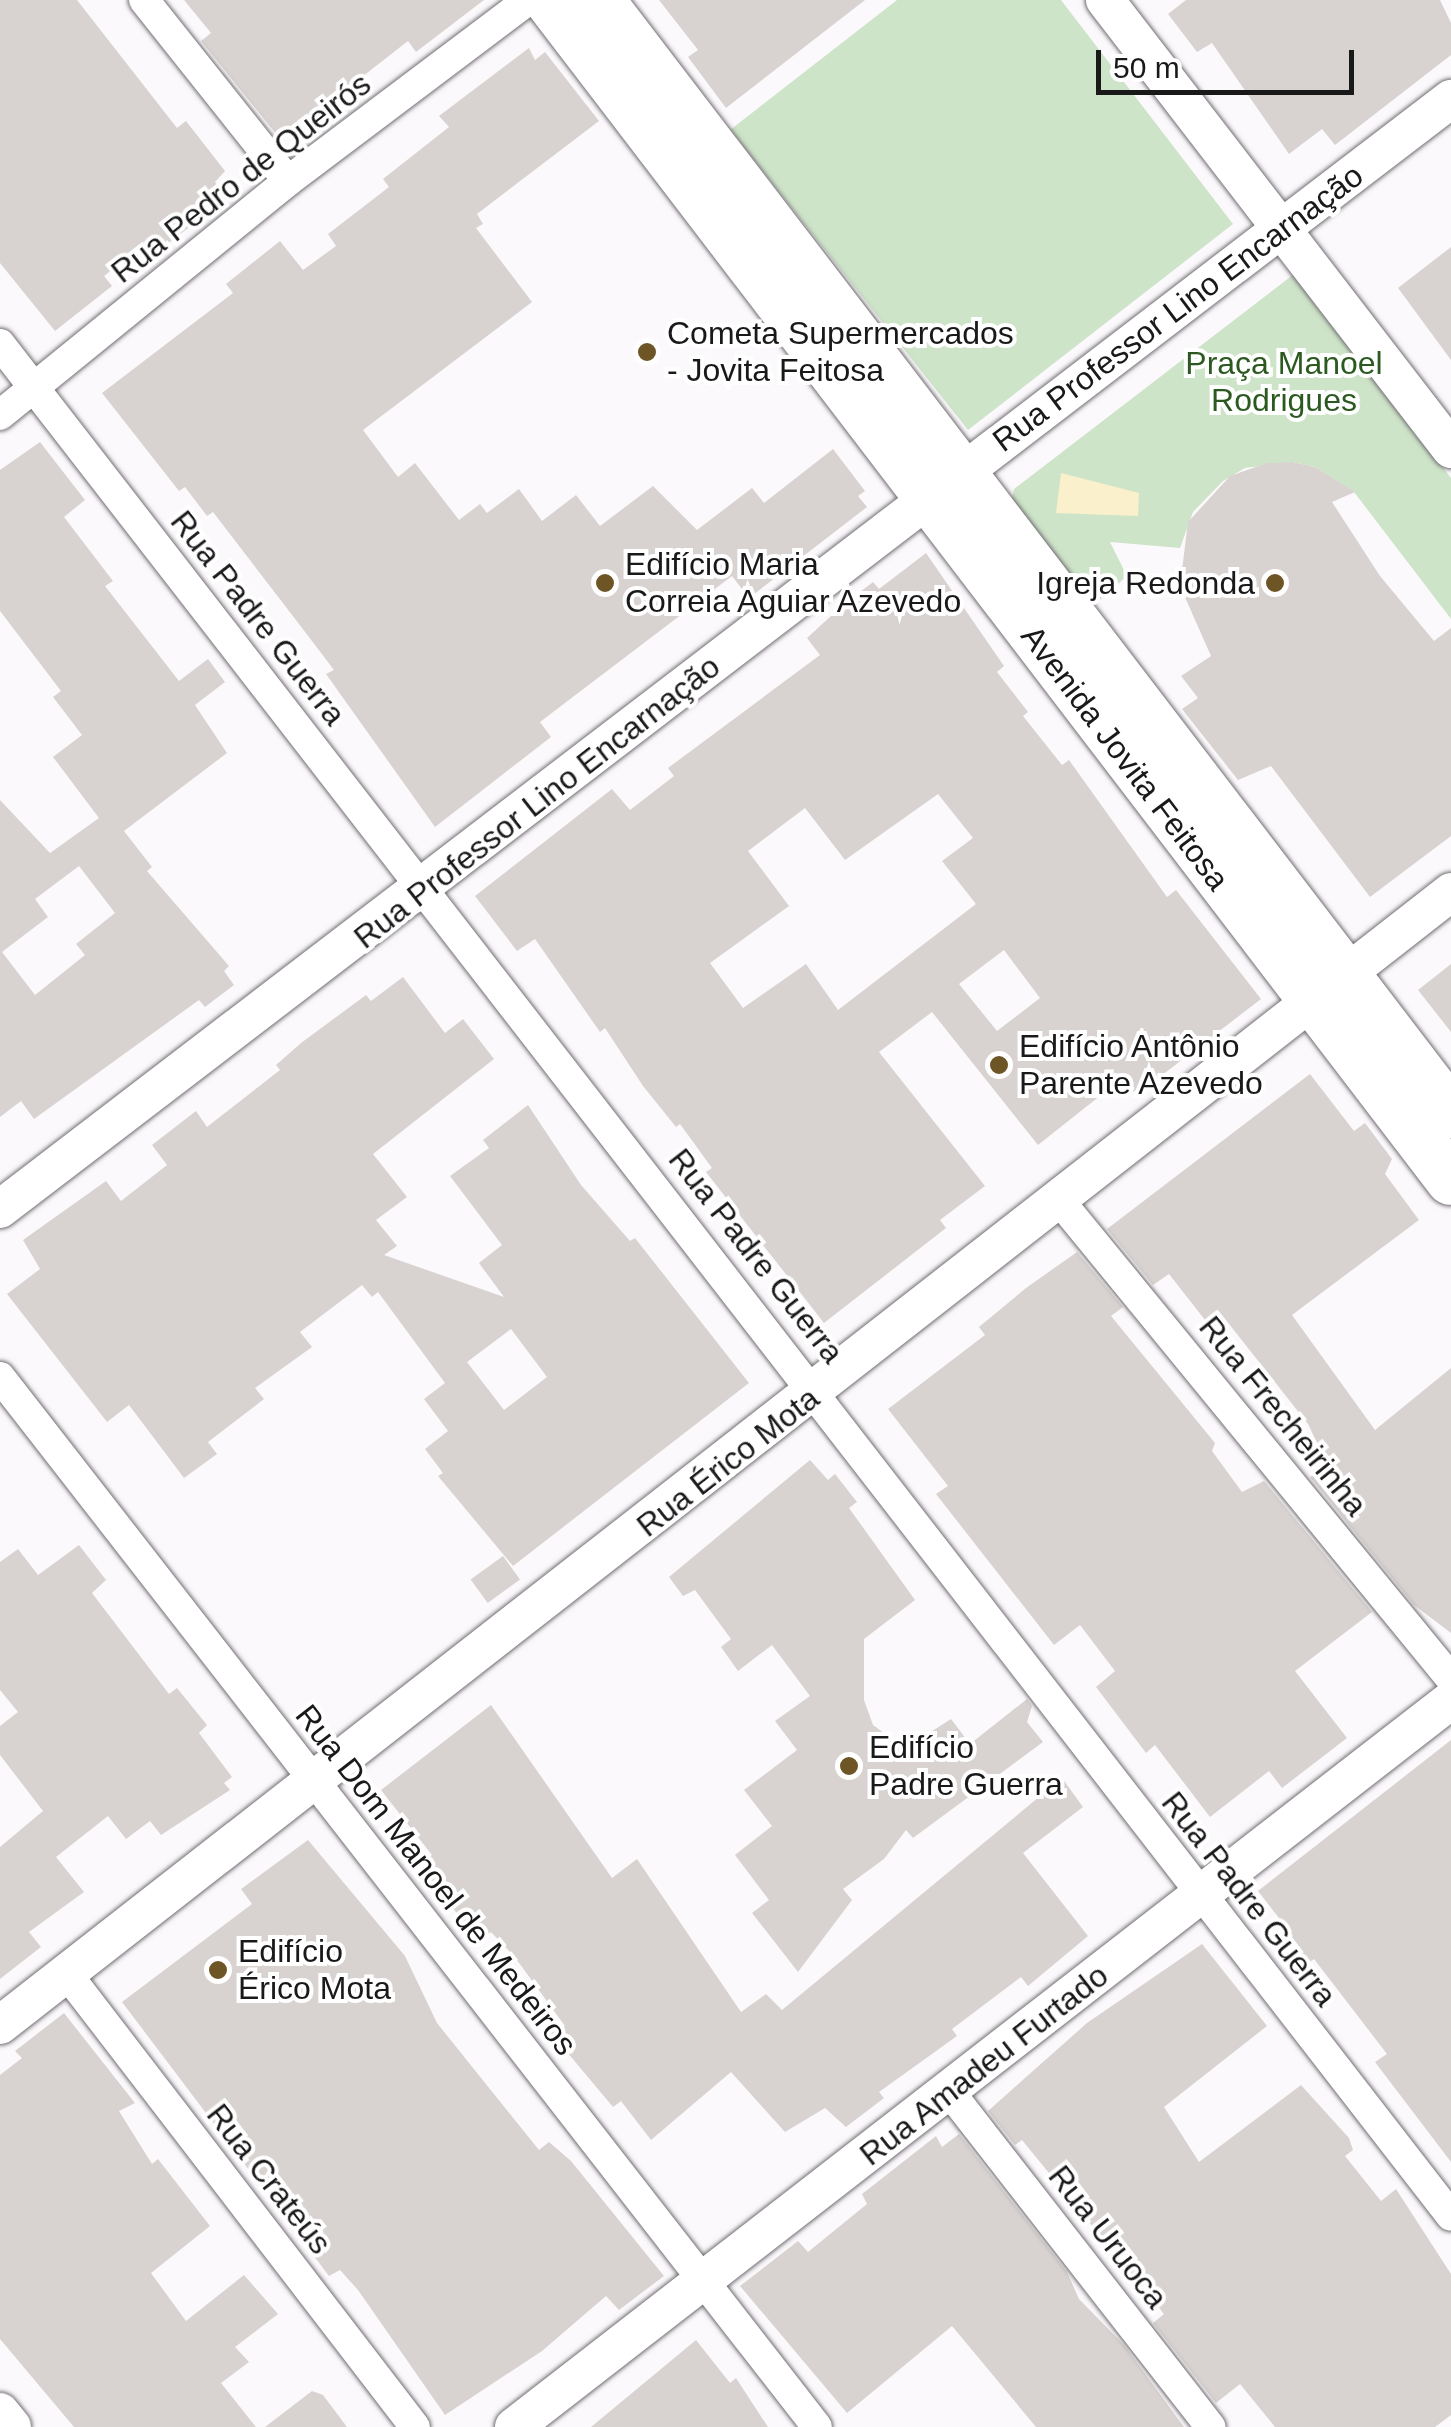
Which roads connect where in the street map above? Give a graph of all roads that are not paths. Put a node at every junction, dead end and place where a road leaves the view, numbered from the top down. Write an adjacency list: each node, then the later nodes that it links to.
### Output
1 (144, 0): 7 (street)
2 (528, 0): 7 (street, Rua Pedro de Queirós)
3 (550, 0): 13 (main road, Avenida Jovita Feitosa)
4 (599, 0): 13 (main road, Avenida Jovita Feitosa)
5 (1105, 0): 8 (street)
6 (1451, 99): 8 (street, Rua Professor Lino Encarnação)
7 (288, 181): 10 (street, Rua Pedro de Queirós)
8 (1282, 230): 12 (street); 13 (street, Rua Professor Lino Encarnação)
9 (0, 344): 10 (street, Rua Padre Guerra)
10 (34, 388): 11 (street, Rua Pedro de Queirós); 14 (street, Rua Padre Guerra)
11 (0, 415)
12 (1451, 448)
13 (944, 487): 14 (street, Rua Professor Lino Encarnação); 16 (main road, Avenida Jovita Feitosa)
14 (425, 890): 20 (street, Rua Professor Lino Encarnação); 22 (street, Rua Padre Guerra)
15 (1451, 892): 16 (street, Rua Érico Mota)
16 (1328, 988): 17 (main road, Avenida Jovita Feitosa); 18 (main road, Avenida Jovita Feitosa); 19 (street, Rua Érico Mota)
17 (1451, 1113)
18 (1451, 1180)
19 (1059, 1200): 22 (street, Rua Érico Mota); 23 (street, Rua Frecheirinha)
20 (0, 1209)
21 (0, 1377): 25 (street, Rua Dom Manoel de Medeiros)
22 (818, 1392): 25 (street, Rua Érico Mota); 26 (street, Rua Padre Guerra)
23 (1451, 1679)
24 (1451, 1700): 26 (street, Rua Amadeu Furtado)
25 (316, 1782): 27 (street, Rua Érico Mota); 31 (street, Rua Dom Manoel de Medeiros)
26 (1203, 1896): 29 (street, Rua Amadeu Furtado); 30 (street, Rua Padre Guerra)
27 (67, 1974): 28 (street, Rua Érico Mota); 34 (street, Rua Crateús)
28 (0, 2025)
29 (949, 2091): 31 (street, Rua Amadeu Furtado); 37 (street, Rua Uruoca)
30 (1451, 2216)
31 (704, 2282): 35 (street, Rua Amadeu Furtado); 36 (street, Rua Dom Manoel de Medeiros)
32 (0, 2412): 33 (street)
33 (12, 2427)
34 (415, 2427)
35 (514, 2427)
36 (817, 2427)
37 (1211, 2427)

